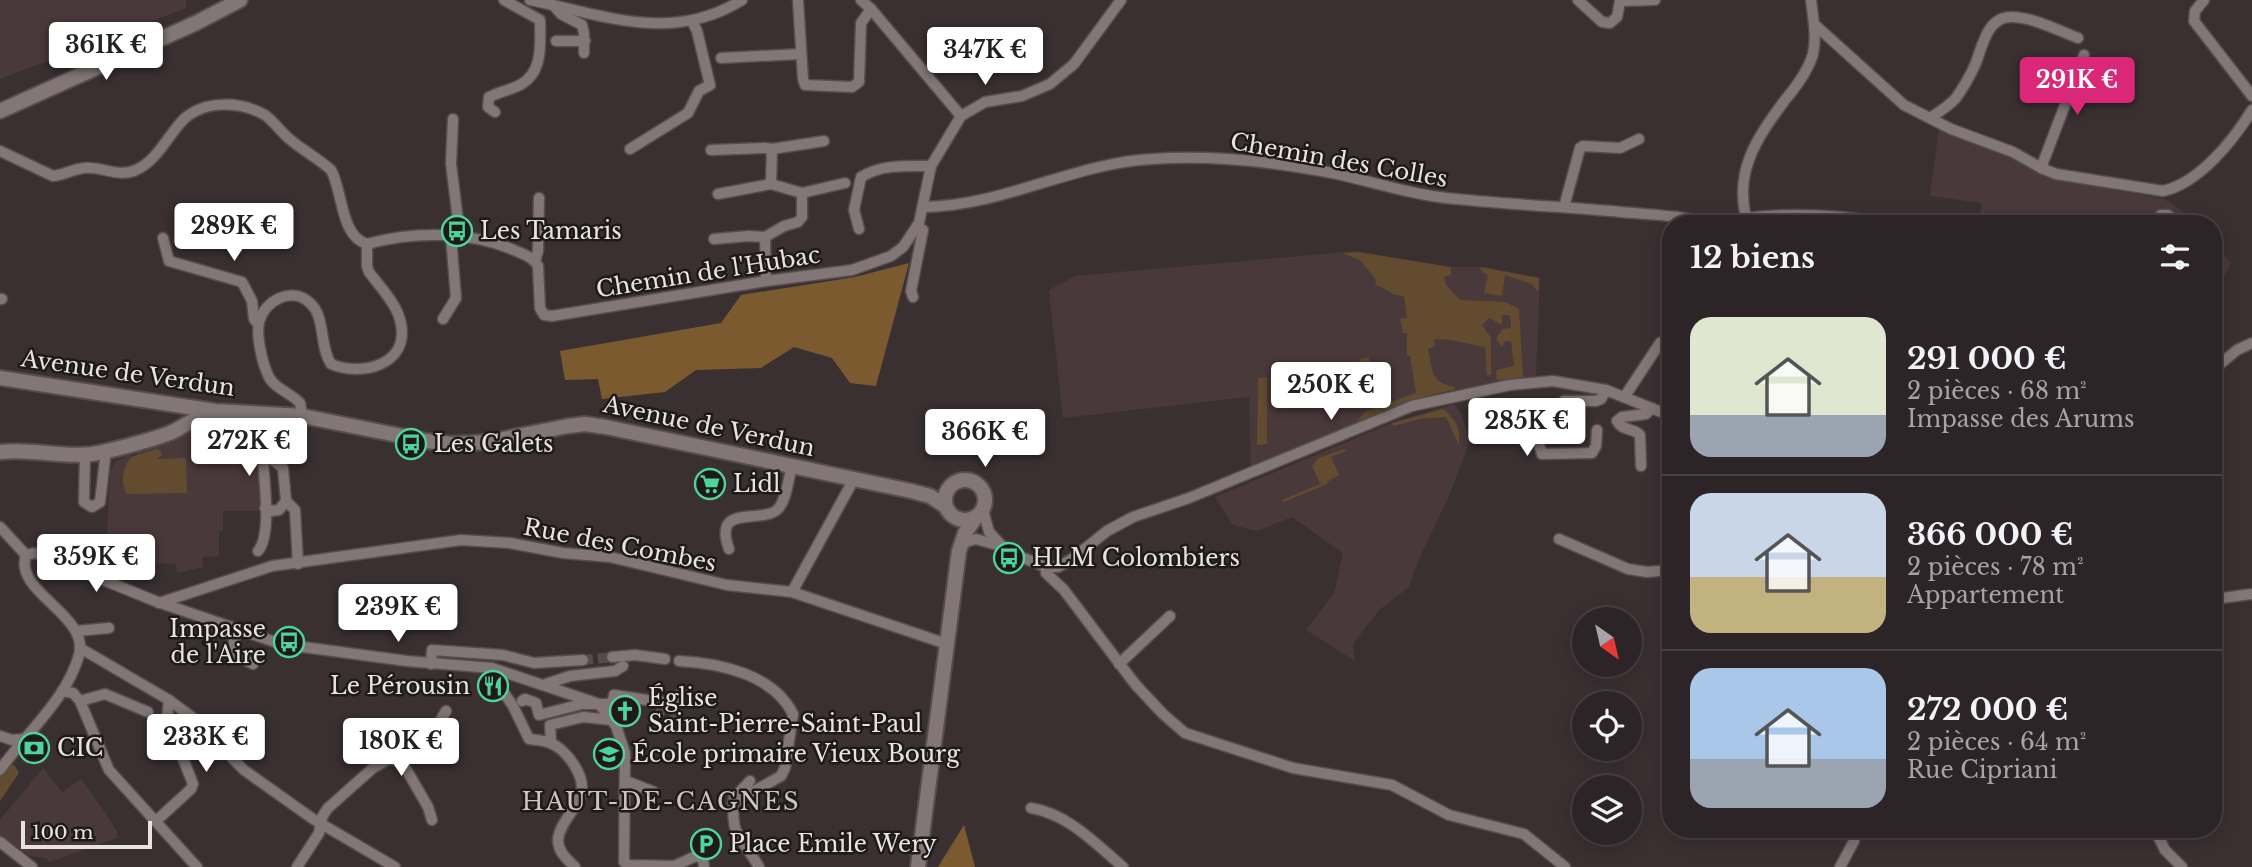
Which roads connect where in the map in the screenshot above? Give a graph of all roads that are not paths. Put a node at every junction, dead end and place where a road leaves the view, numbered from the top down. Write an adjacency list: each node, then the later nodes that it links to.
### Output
1 (240, 0): 25 (main road)
2 (504, 0): 26 (street)
3 (530, 0): 12 (street)
4 (742, 0): 14 (street)
5 (798, 0): 20 (street)
6 (861, 0): 13 (street)
7 (1121, 0): 27 (street)
8 (1578, 0): 9 (street)
9 (1655, 0)
10 (1811, 0): 15 (street)
11 (2204, 0): 23 (street)
12 (553, 5): 14 (street); 18 (street)
13 (871, 9): 20 (street); 27 (street)
14 (692, 21): 32 (street)
15 (1814, 24): 28 (street); 46 (street)
16 (2078, 38): 28 (street)
17 (556, 41): 18 (street)
18 (584, 41): 19 (street)
19 (584, 54)
20 (801, 54): 22 (street)
21 (2084, 55): 37 (street)
22 (721, 58)
23 (2252, 96)
24 (2252, 110): 37 (street)
25 (0, 111)
26 (495, 112)
27 (961, 116): 36 (street)
28 (1930, 118): 37 (street)
29 (453, 119): 49 (street)
30 (1639, 139): 44 (street)
31 (824, 141): 33 (street)
32 (630, 149)
33 (772, 149): 34 (street); 39 (street)
34 (711, 150)
35 (0, 151): 53 (street)
36 (931, 166): 43 (street); 48 (street)
37 (2041, 168)
38 (845, 183): 40 (street)
39 (771, 184): 40 (street); 41 (street)
40 (802, 193): 50 (street, Chemin de l'Hubac)
41 (718, 194)
42 (539, 198): 54 (street, Chemin de l'Hubac)
43 (923, 207): 44 (street, Chemin des Colles); 47 (street)
44 (1564, 207): 45 (street, Chemin des Colles)
45 (1662, 215)
46 (1746, 215)
47 (917, 226): 55 (street, Chemin de l'Hubac); 56 (street)
48 (859, 229)
49 (456, 236): 53 (street); 54 (street); 57 (street)
50 (765, 237): 52 (street); 55 (street)
51 (163, 238): 58 (street)
52 (714, 239)
53 (367, 244): 58 (street)
54 (535, 261): 55 (street, Chemin de l'Hubac)
55 (766, 281)
56 (913, 297)
57 (443, 319)
58 (258, 324): 70 (street)
59 (1662, 342): 64 (street)
60 (2252, 343): 61 (street)
61 (2222, 362)
62 (0, 377): 65 (main road, Avenue de Verdun)
63 (1606, 390): 64 (street); 72 (street); 98 (street)
64 (1625, 396): 66 (street)
65 (176, 404): 67 (main road, Avenue de Verdun); 71 (main road)
66 (1652, 408): 68 (street); 78 (street)
67 (215, 411): 69 (main road, Avenue de Verdun); 71 (main road)
68 (1662, 412)
69 (265, 414): 70 (main road, Avenue de Verdun); 76 (street)
70 (302, 416): 77 (main road, Avenue de Verdun)
71 (175, 430): 73 (main road)
72 (1597, 430)
73 (106, 450): 75 (main road); 75 (street)
74 (0, 452): 75 (main road)
75 (85, 454)
76 (263, 457): 82 (street); 83 (street)
77 (792, 466): 79 (main road, Avenue de Verdun); 91 (street)
78 (1641, 466)
79 (854, 480): 81 (main road, Avenue de Verdun); 101 (street)
80 (949, 487): 81 (main road, Avenue de Verdun); 84 (main road); 85 (main road)
81 (911, 491): 84 (main road, Avenue de Verdun)
82 (286, 500): 83 (street); 96 (street)
83 (265, 508): 92 (street)
84 (949, 511): 85 (main road); 90 (main road)
85 (975, 517): 87 (street); 87 (street); 90 (main road)
86 (0, 527): 94 (street)
87 (989, 532): 89 (street)
88 (1559, 539): 99 (street)
89 (1002, 546): 90 (street); 97 (street)
90 (960, 547): 109 (main road)
91 (729, 549)
92 (258, 551)
93 (104, 553): 95 (street)
94 (26, 555): 95 (street); 108 (street)
95 (46, 557): 104 (street)
96 (298, 564): 101 (street, Rue des Combes); 104 (street, Rue des Combes)
97 (1046, 567): 98 (street); 100 (street)
98 (1058, 567): 100 (street)
99 (1662, 571)
100 (1064, 590): 117 (street)
101 (792, 592): 109 (street, Rue des Combes)
102 (2252, 594): 103 (street)
103 (2222, 598)
104 (159, 603): 107 (street)
105 (1170, 616): 117 (street)
106 (109, 628): 108 (street)
107 (237, 629): 115 (street); 116 (street)
108 (76, 631): 110 (street)
109 (947, 644): 153 (main road)
110 (80, 649): 121 (street); 123 (street)
111 (612, 657): 112 (street)
112 (666, 659)
113 (583, 660): 116 (street)
114 (679, 661): 138 (street)
115 (253, 664)
116 (431, 664): 119 (street)
117 (1119, 664): 155 (street)
118 (620, 667): 120 (street)
119 (492, 668): 120 (street); 125 (street)
120 (545, 684): 126 (street)
121 (62, 691): 124 (street); 131 (street)
122 (681, 693): 126 (street)
123 (169, 700): 141 (street); 142 (street)
124 (80, 701): 128 (street); 141 (street)
125 (517, 704): 126 (street); 132 (street)
126 (599, 704): 129 (street)
127 (446, 710): 133 (street)
128 (148, 712)
129 (612, 720): 132 (street); 135 (street)
130 (0, 736): 131 (street)
131 (23, 739): 134 (street)
132 (551, 743): 151 (street)
133 (402, 762): 140 (street); 142 (street)
134 (0, 770)
135 (626, 783): 137 (street); 146 (street)
136 (735, 784): 138 (street)
137 (654, 792)
138 (733, 803): 152 (street)
139 (1031, 808): 154 (street)
140 (432, 820)
141 (156, 821): 148 (street)
142 (321, 824): 149 (street); 150 (street)
143 (2159, 838): 157 (street)
144 (1853, 841): 156 (street)
145 (0, 842): 147 (street)
146 (703, 863)
147 (32, 867)
148 (197, 867)
149 (297, 867)
150 (395, 867)
151 (575, 867)
152 (759, 867)
153 (918, 867)
154 (1123, 867)
155 (1565, 867)
156 (1840, 867)
157 (2182, 867)

